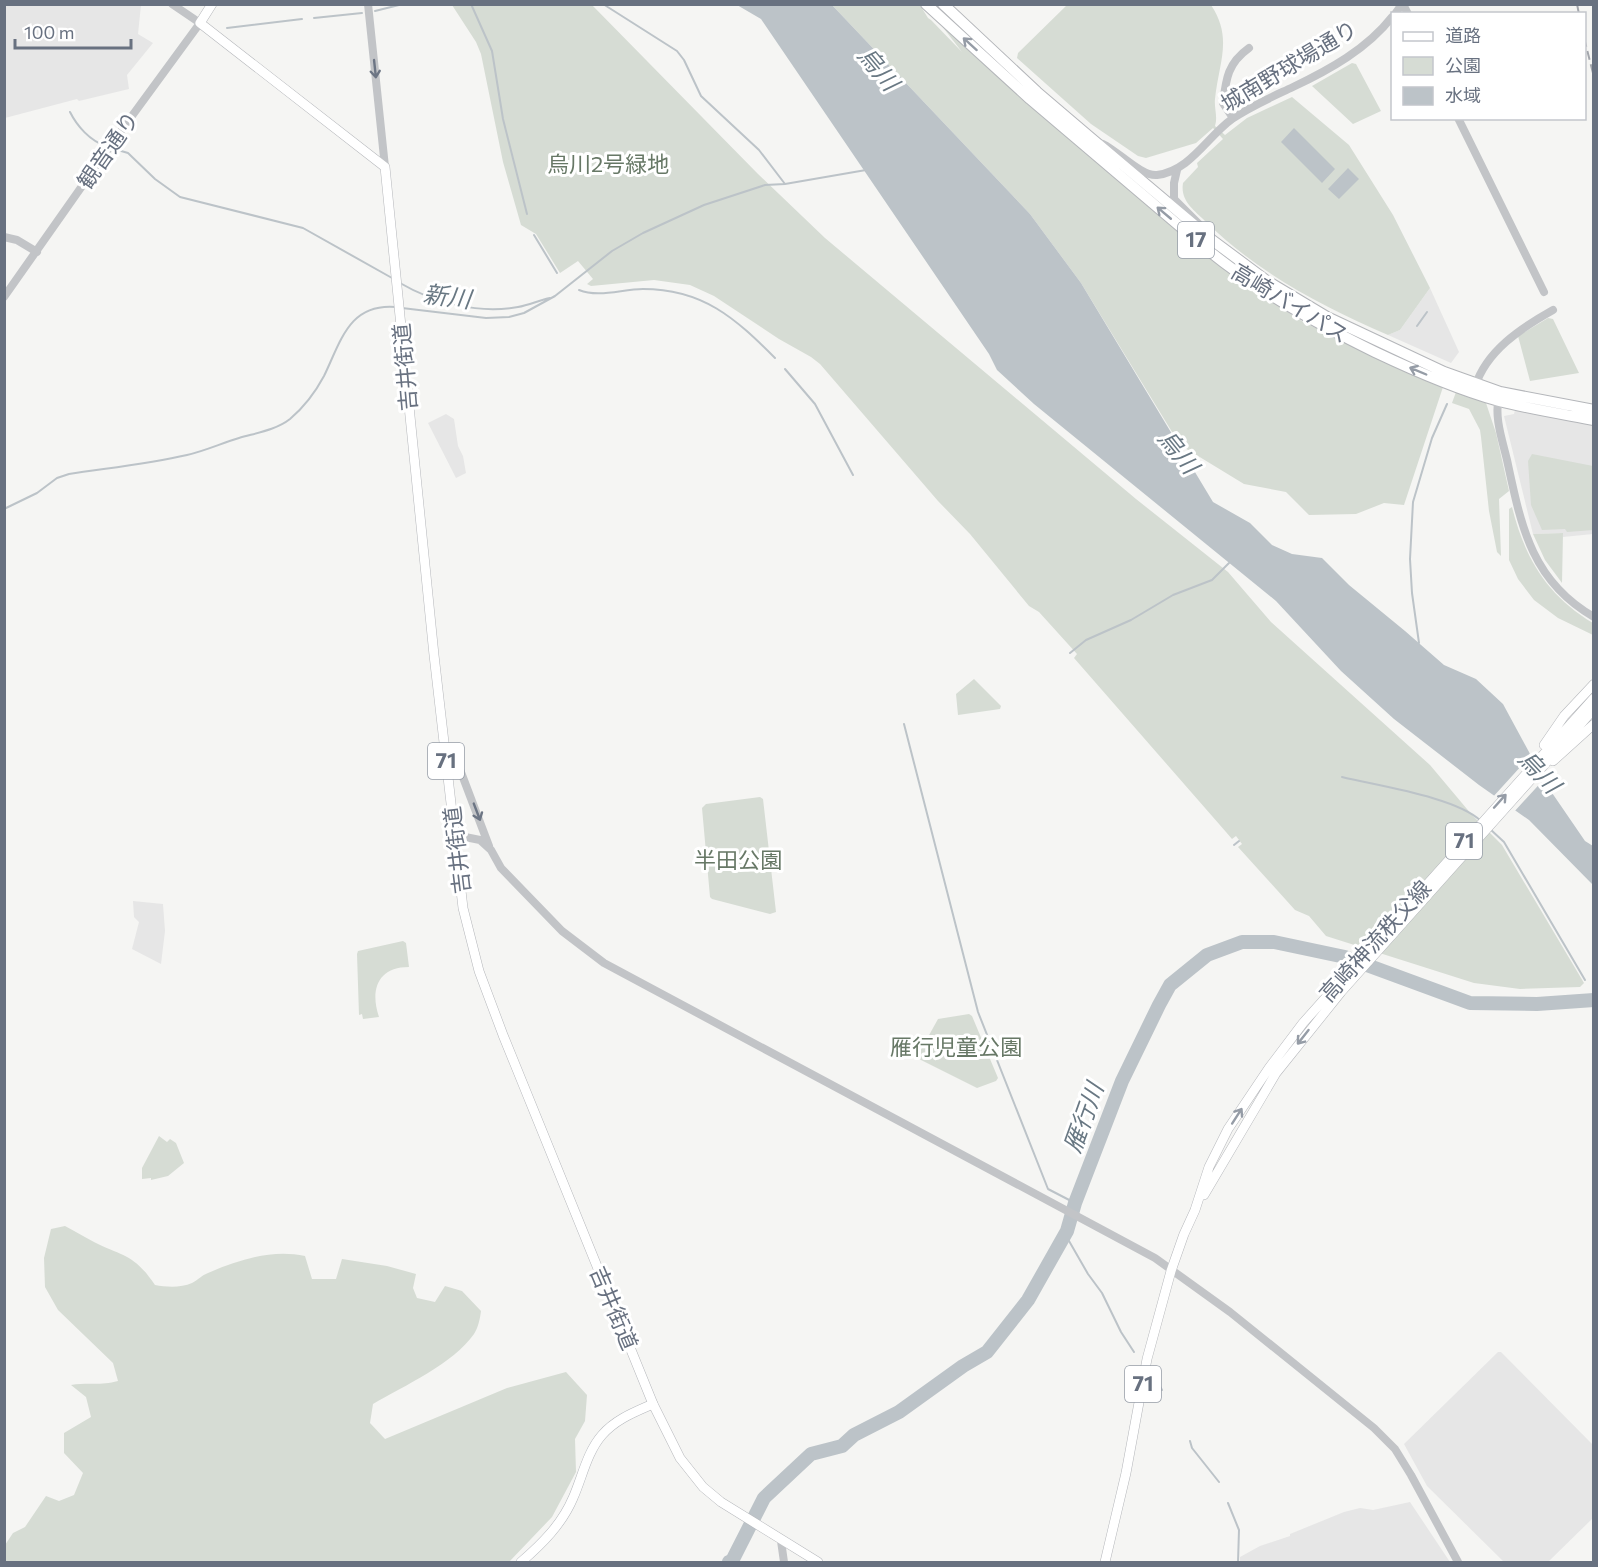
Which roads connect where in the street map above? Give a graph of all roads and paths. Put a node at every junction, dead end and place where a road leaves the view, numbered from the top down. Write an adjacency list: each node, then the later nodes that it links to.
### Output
1 (172, 4): 7 (street)
2 (212, 4): 7 (main road, 観音通り)
3 (368, 4): 12 (street, one-way to 12)
4 (926, 4): 20 (highway, 高崎バイパス / 17, one-way to 4)
5 (943, 4): 11 (highway, 高崎バイパス / 17)
6 (1391, 18): 9 (street, 城南野球場通り)
7 (200, 23): 12 (main road); 16 (street, 観音通り)
8 (1249, 48): 9 (street)
9 (1233, 118): 13 (street, 城南野球場通り)
10 (1459, 120): 17 (street)
11 (1091, 138): 13 (street); 15 (highway, 高崎バイパス / 17)
12 (385, 168): 29 (main road, 吉井街道 / 71)
13 (1177, 170): 15 (street)
14 (4, 237): 16 (street)
15 (1212, 240): 20 (highway, 高崎バイパス / 17)
16 (37, 252): 18 (street, 観音通り)
17 (1544, 292)
18 (4, 297)
19 (1552, 310): 20 (street)
20 (1474, 388): 21 (highway, 高崎バイパス / 17)
21 (1499, 396): 22 (highway, 高崎バイパス / 17); 23 (highway, 高崎バイパス / 17); 24 (street)
22 (1593, 411)
23 (1593, 420)
24 (1593, 617)
25 (1593, 684): 30 (main road, 71)
26 (1593, 698): 30 (main road, 高崎神流秩父線 / 71)
27 (1593, 709): 31 (main road, 高崎神流秩父線 / 71)
28 (1593, 724): 31 (main road, 71)
29 (443, 741): 32 (main road, 吉井街道 / 71); 33 (street, one-way to 33)
30 (1537, 760): 34 (main road, 高崎神流秩父線 / 71, one-way to 30)
31 (1527, 785): 34 (main road, 高崎神流秩父線 / 71)
32 (456, 835): 33 (street); 36 (main road, 吉井街道 / 71)
33 (491, 850): 35 (street)
34 (1338, 989): 35 (main road, 高崎神流秩父線 / 71)
35 (1171, 1271): 41 (main road, 高崎神流秩父線 / 71); 42 (street)
36 (653, 1404): 37 (main road, 吉井街道 / 71); 38 (main road)
37 (781, 1541): 39 (street); 40 (main road, 71)
38 (520, 1563)
39 (784, 1563)
40 (818, 1563)
41 (1105, 1563)
42 (1458, 1563)

